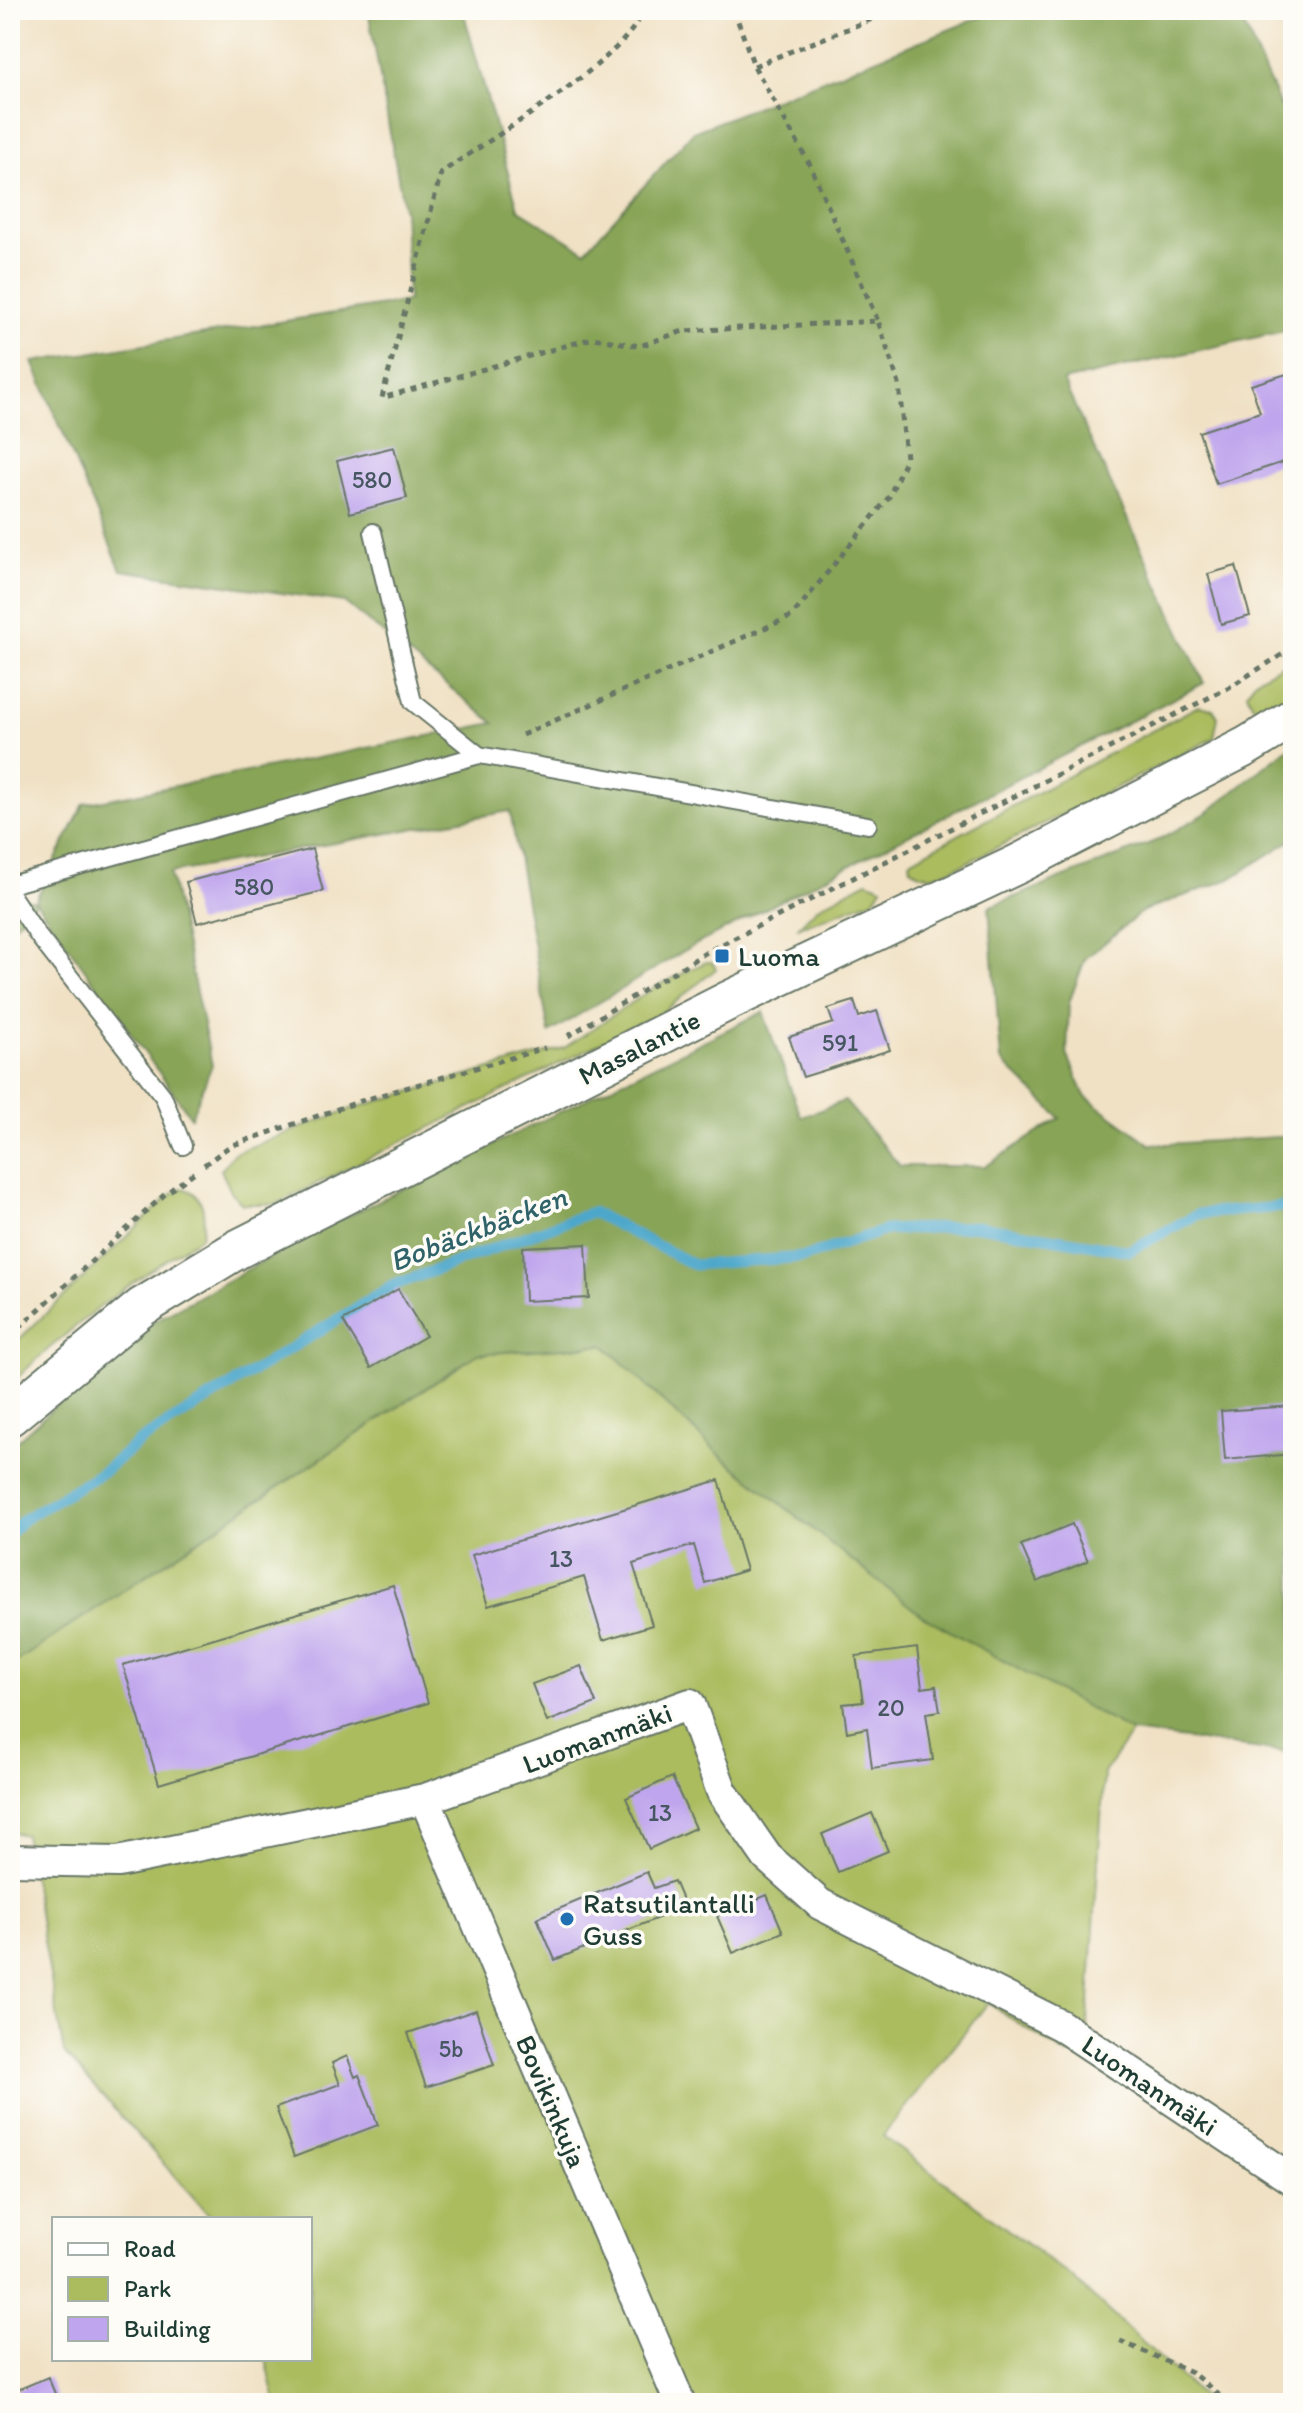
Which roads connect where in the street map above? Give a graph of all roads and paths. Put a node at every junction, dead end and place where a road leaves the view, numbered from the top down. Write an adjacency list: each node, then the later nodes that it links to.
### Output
1 (642, 10): 5 (path)
2 (734, 10): 4 (path)
3 (895, 10): 4 (path)
4 (754, 66): 5 (path)
5 (878, 321): 9 (path)
6 (373, 532): 9 (lane)
7 (1293, 648): 13 (path)
8 (1293, 718): 17 (street, Masalantie)
9 (479, 755): 10 (lane); 11 (lane)
10 (868, 825)
11 (10, 885)
12 (10, 893): 15 (lane)
13 (565, 1038)
14 (552, 1046): 16 (path)
15 (183, 1146)
16 (10, 1336)
17 (10, 1416)
18 (425, 1799): 19 (street, Luomanmäki); 20 (street, Luomanmäki); 22 (street, Bovikinkuja)
19 (10, 1860)
20 (1293, 2180)
21 (1120, 2341): 23 (path)
22 (680, 2403)
23 (1229, 2403)

